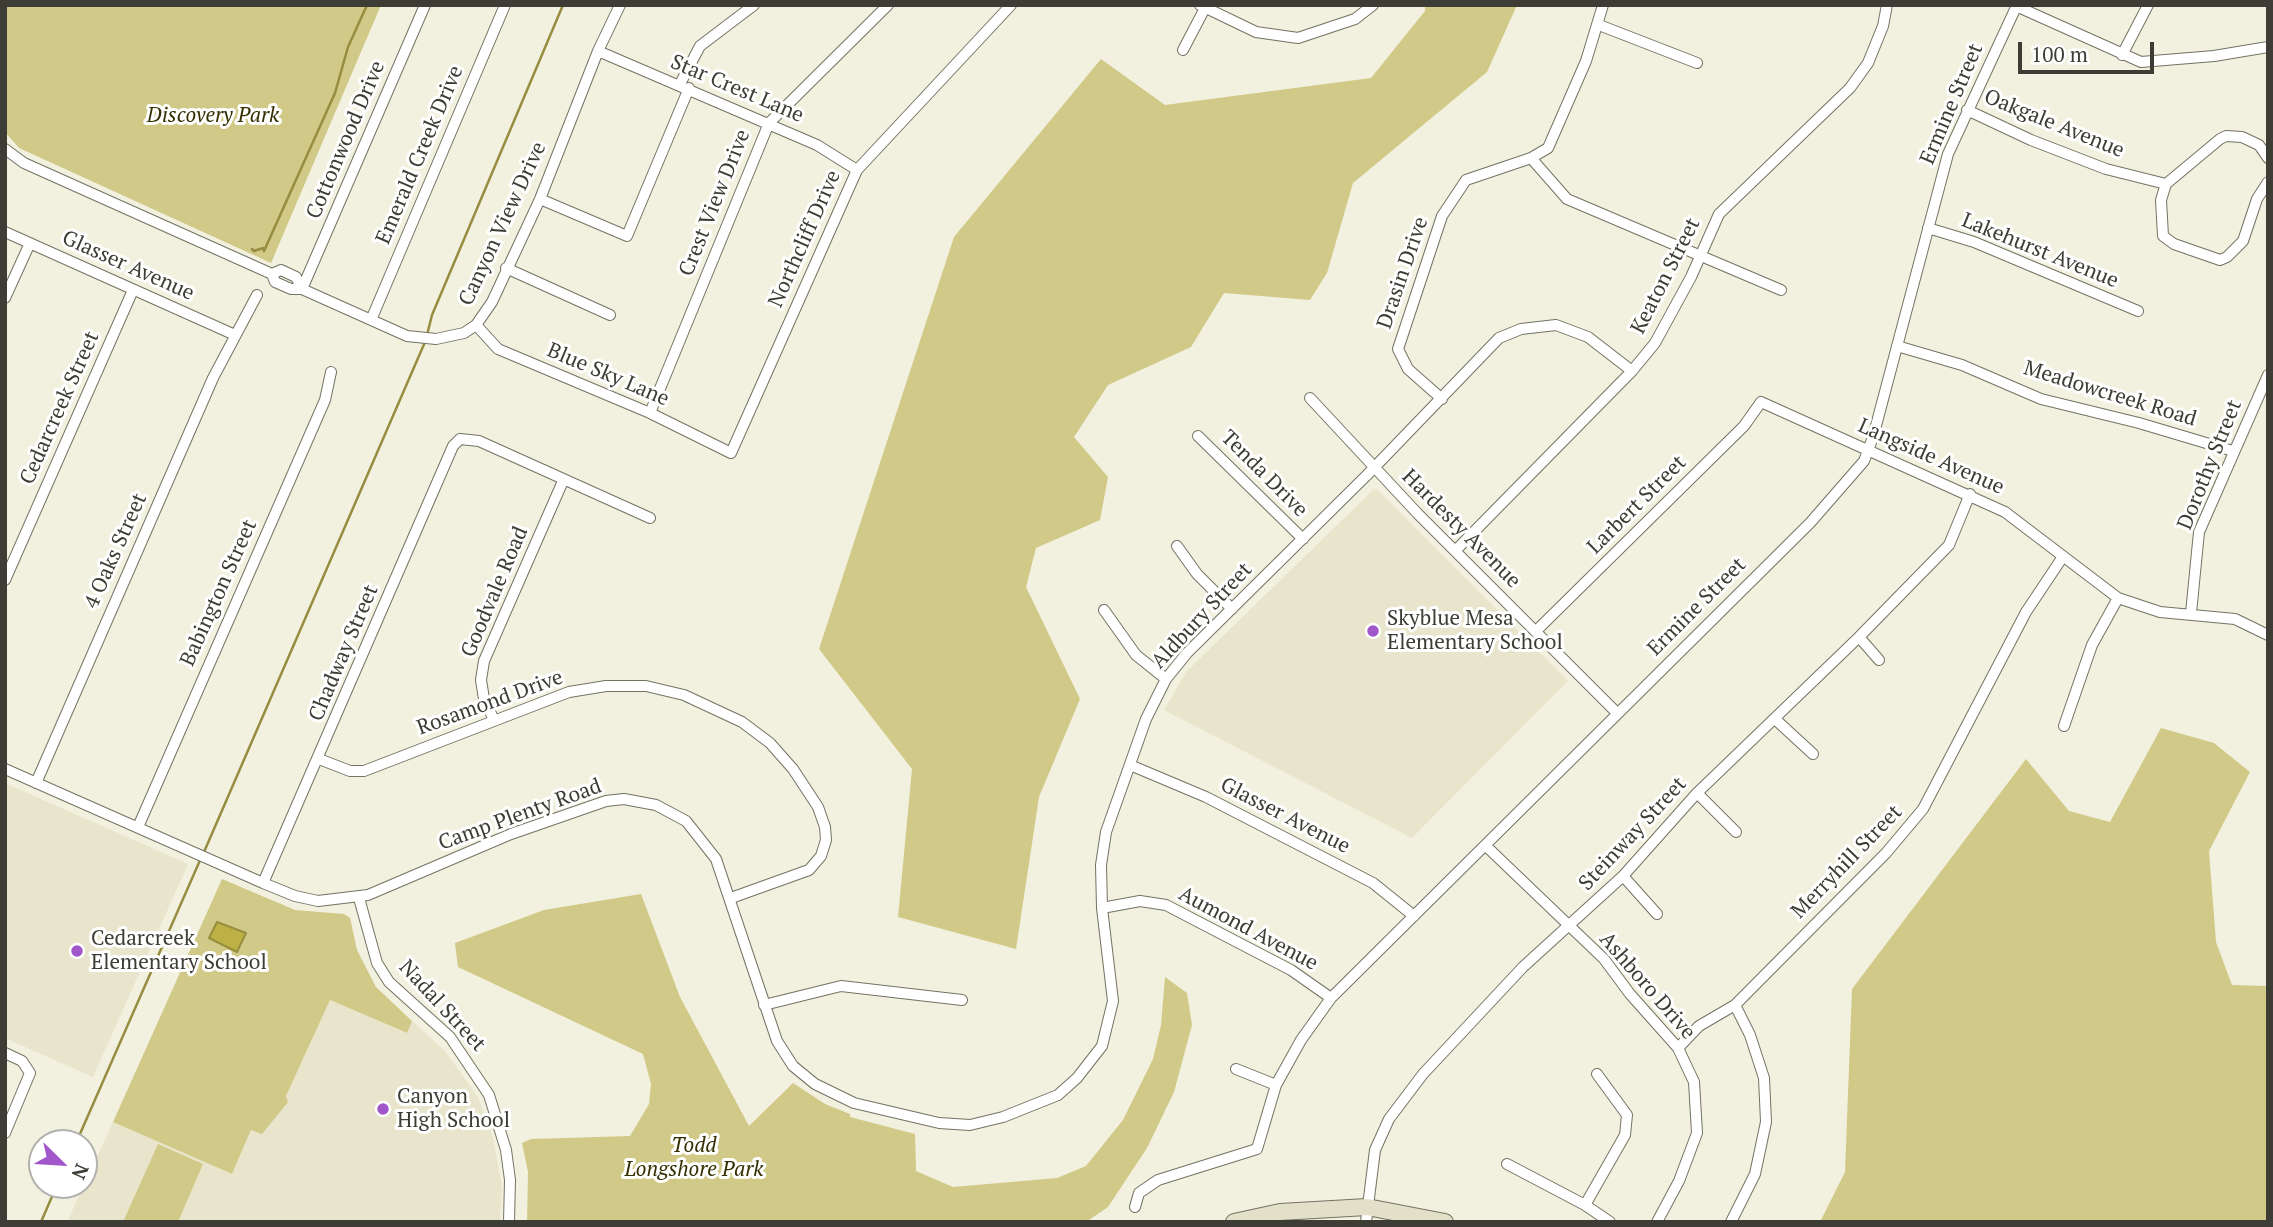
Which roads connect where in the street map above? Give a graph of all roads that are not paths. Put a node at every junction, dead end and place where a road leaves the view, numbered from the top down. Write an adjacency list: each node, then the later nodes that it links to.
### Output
1 (425, 5): 34 (street, Cottonwood Drive)
2 (505, 5): 41 (street, Emerald Creek Drive)
3 (620, 5): 16 (street, Canyon View Drive)
4 (754, 5): 19 (street)
5 (887, 5): 21 (street, Crest View Drive)
6 (1011, 5): 25 (street, Northcliff Drive)
7 (1373, 5): 11 (street)
8 (1603, 5): 13 (street, Drasin Drive)
9 (1887, 5): 32 (street, Keaton Street)
10 (2148, 5): 17 (street)
11 (1203, 6): 15 (street)
12 (2016, 6): 17 (street); 20 (street, Ermine Street)
13 (1599, 25): 18 (street); 24 (street, Drasin Drive)
14 (2268, 47): 17 (street)
15 (1184, 50)
16 (598, 51): 19 (street, Star Crest Lane); 28 (street, Canyon View Drive)
17 (2122, 55)
18 (1697, 63)
19 (684, 86): 21 (street, Star Crest Lane); 28 (street)
20 (1967, 110): 27 (street, Oakgale Avenue); 29 (street, Ermine Street)
21 (769, 123): 25 (street, Star Crest Lane); 51 (street, Crest View Drive)
22 (5, 149): 34 (street, Canyon View Drive)
23 (2268, 158): 27 (street)
24 (1531, 159): 32 (street); 49 (street, Drasin Drive)
25 (857, 170): 55 (street, Northcliff Drive)
26 (2268, 182): 27 (street)
27 (2166, 184)
28 (540, 200): 33 (street, Canyon View Drive)
29 (1928, 228): 39 (street, Lakehurst Avenue); 44 (street, Ermine Street)
30 (5, 232): 31 (street, Glasser Avenue)
31 (30, 243): 35 (street, Glasser Avenue); 38 (street)
32 (1700, 257): 36 (street); 45 (street, Keaton Street)
33 (506, 268): 40 (street); 42 (street, Canyon View Drive)
34 (302, 289): 41 (street, Canyon View Drive)
35 (133, 290): 43 (street, Glasser Avenue); 64 (street, Cedarcreek Street)
36 (1781, 290)
37 (257, 295): 43 (street, 4 Oaks Street)
38 (5, 298)
39 (2138, 311)
40 (610, 315)
41 (371, 320): 42 (street, Canyon View Drive)
42 (476, 325): 51 (street, Blue Sky Lane)
43 (235, 335): 82 (street, 4 Oaks Street)
44 (1897, 346): 53 (street, Ermine Street); 54 (street, Meadowcreek Road)
45 (1632, 371): 49 (street, Aldbury Street); 62 (street, Keaton Street)
46 (331, 372): 84 (street, Babington Street)
47 (2268, 374): 54 (street, Dorothy Street)
48 (1310, 398): 56 (street, Hardesty Avenue)
49 (1442, 399): 56 (street, Aldbury Street)
50 (1761, 402): 53 (street, Langside Avenue); 69 (street, Larbert Street)
51 (650, 414): 55 (street, Blue Sky Lane)
52 (1198, 436): 60 (street, Tenda Drive)
53 (1869, 450): 58 (street, Langside Avenue); 74 (street, Ermine Street)
54 (2233, 451): 68 (street, Dorothy Street)
55 (731, 453)
56 (1374, 468): 60 (street, Aldbury Street); 62 (street, Hardesty Avenue)
57 (564, 481): 59 (street); 76 (street, Goodvale Road); 79 (street, Chadway Street)
58 (1970, 494): 63 (street, Langside Avenue); 71 (street, Steinway Street)
59 (650, 518)
60 (1303, 539): 66 (street, Aldbury Street)
61 (1177, 546): 66 (street)
62 (1455, 551): 69 (street, Hardesty Avenue)
63 (2062, 558): 65 (street, Langside Avenue); 98 (street, Merryhill Street)
64 (5, 580)
65 (2118, 598): 68 (street, Langside Avenue); 77 (street)
66 (1232, 609): 73 (street, Aldbury Street)
67 (1104, 610): 73 (street)
68 (2191, 613): 70 (street, Langside Avenue)
69 (1536, 631): 74 (street, Hardesty Avenue)
70 (2268, 635)
71 (1859, 638): 72 (street); 75 (street, Steinway Street)
72 (1879, 660)
73 (1166, 679): 80 (street, Aldbury Street)
74 (1617, 713): 86 (street, Ermine Street)
75 (1775, 719): 78 (street); 83 (street, Steinway Street)
76 (494, 720): 79 (street, Rosamond Drive); 90 (street, Rosamond Drive)
77 (2064, 726)
78 (1813, 754)
79 (319, 759): 88 (street, Chadway Street)
80 (1130, 765): 91 (street, Aldbury Street); 93 (street, Glasser Avenue)
81 (5, 769): 82 (street, Camp Plenty Road)
82 (36, 783): 84 (street, Camp Plenty Road)
83 (1697, 793): 85 (street); 87 (street, Steinway Street)
84 (138, 827): 88 (street, Camp Plenty Road)
85 (1737, 832)
86 (1486, 846): 93 (street, Ermine Street); 94 (street, Ashboro Drive)
87 (1623, 876): 92 (street); 94 (street, Steinway Street)
88 (263, 883): 89 (street, Camp Plenty Road)
89 (359, 898): 90 (street, Camp Plenty Road); 110 (street, Nadal Street)
90 (731, 898): 97 (street, Camp Plenty Road)
91 (1102, 908): 95 (street, Aumond Avenue); 104 (street, Aldbury Street)
92 (1657, 914)
93 (1414, 916): 95 (street, Ermine Street)
94 (1568, 928): 99 (street, Ashboro Drive); 109 (street, Steinway Street)
95 (1331, 998): 103 (street, Ermine Street)
96 (962, 1000): 97 (street)
97 (764, 1005): 104 (street, Camp Plenty Road)
98 (1735, 1005): 99 (street, Merryhill Street); 115 (street)
99 (1678, 1048): 114 (street, Ashboro Drive)
100 (5, 1053): 105 (street)
101 (1237, 1069): 103 (street)
102 (1597, 1074): 107 (street)
103 (1276, 1085): 108 (street, Ermine Street)
104 (1024, 1110)
105 (5, 1133)
106 (1507, 1164): 107 (street)
107 (1585, 1205): 113 (street)
108 (1135, 1208)
109 (1366, 1214): 111 (main road); 112 (main road)
110 (509, 1222)
111 (1234, 1222)
112 (1445, 1222)
113 (1610, 1222)
114 (1657, 1222)
115 (1731, 1222)

